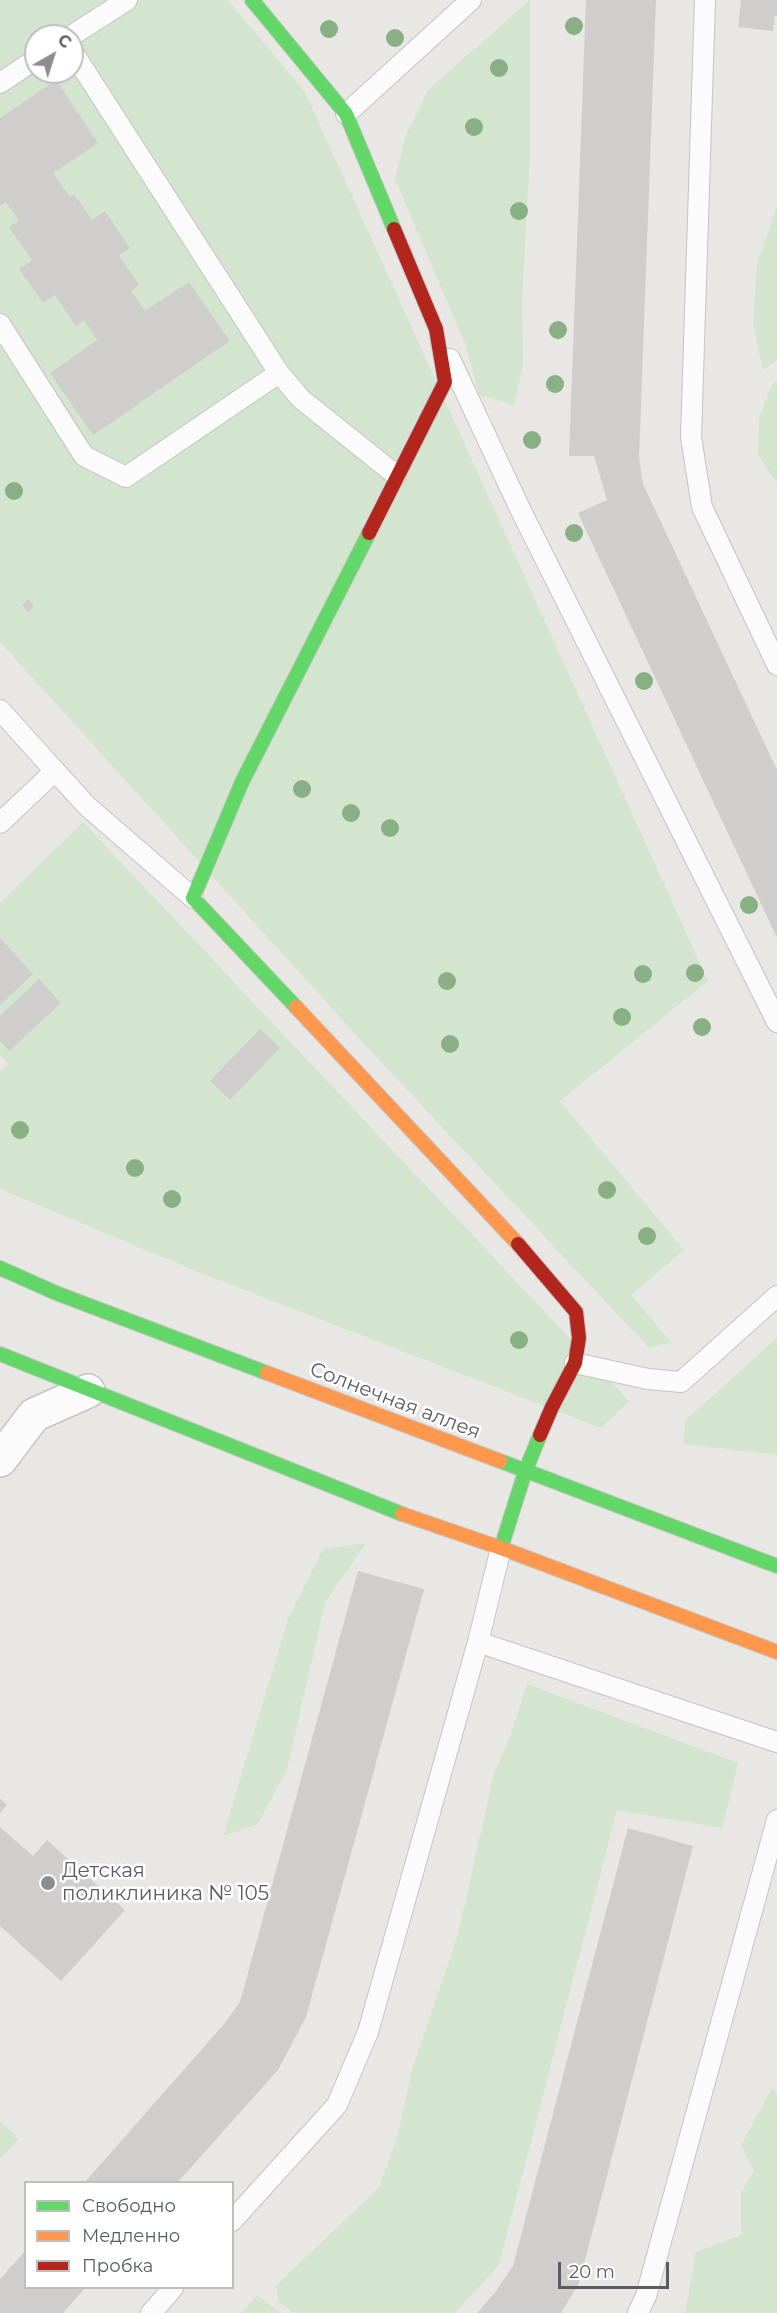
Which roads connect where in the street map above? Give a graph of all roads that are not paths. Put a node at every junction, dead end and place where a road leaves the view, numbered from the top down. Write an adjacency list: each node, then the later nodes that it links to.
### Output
1 (127, 0): 5 (lane)
2 (252, 0): 9 (street)
3 (705, 0): 14 (lane)
4 (462, 3): 9 (lane)
5 (84, 27)
6 (24, 66): 8 (lane)
7 (84, 70): 12 (lane)
8 (0, 83)
9 (346, 114): 11 (street)
10 (0, 324): 12 (lane)
11 (436, 329): 13 (street); 19 (lane)
12 (279, 373): 13 (lane)
13 (396, 475): 18 (street)
14 (777, 665)
15 (0, 710): 16 (lane)
16 (55, 771): 17 (lane); 18 (lane)
17 (0, 823)
18 (193, 898): 23 (street)
19 (777, 1022)
20 (0, 1268): 26 (street, Солнечная аллея)
21 (777, 1296): 23 (lane)
22 (0, 1354): 24 (street)
23 (575, 1363): 26 (street)
24 (88, 1390): 25 (street); 27 (street)
25 (0, 1460)
26 (525, 1472): 27 (street); 28 (street, Солнечная аллея)
27 (501, 1548): 29 (lane); 30 (street)
28 (777, 1566)
29 (478, 1642): 31 (lane); 33 (lane)
30 (777, 1652)
31 (777, 1742)
32 (777, 1820): 36 (lane)
33 (234, 2220)
34 (172, 2289): 35 (lane)
35 (151, 2313)
36 (639, 2313)

